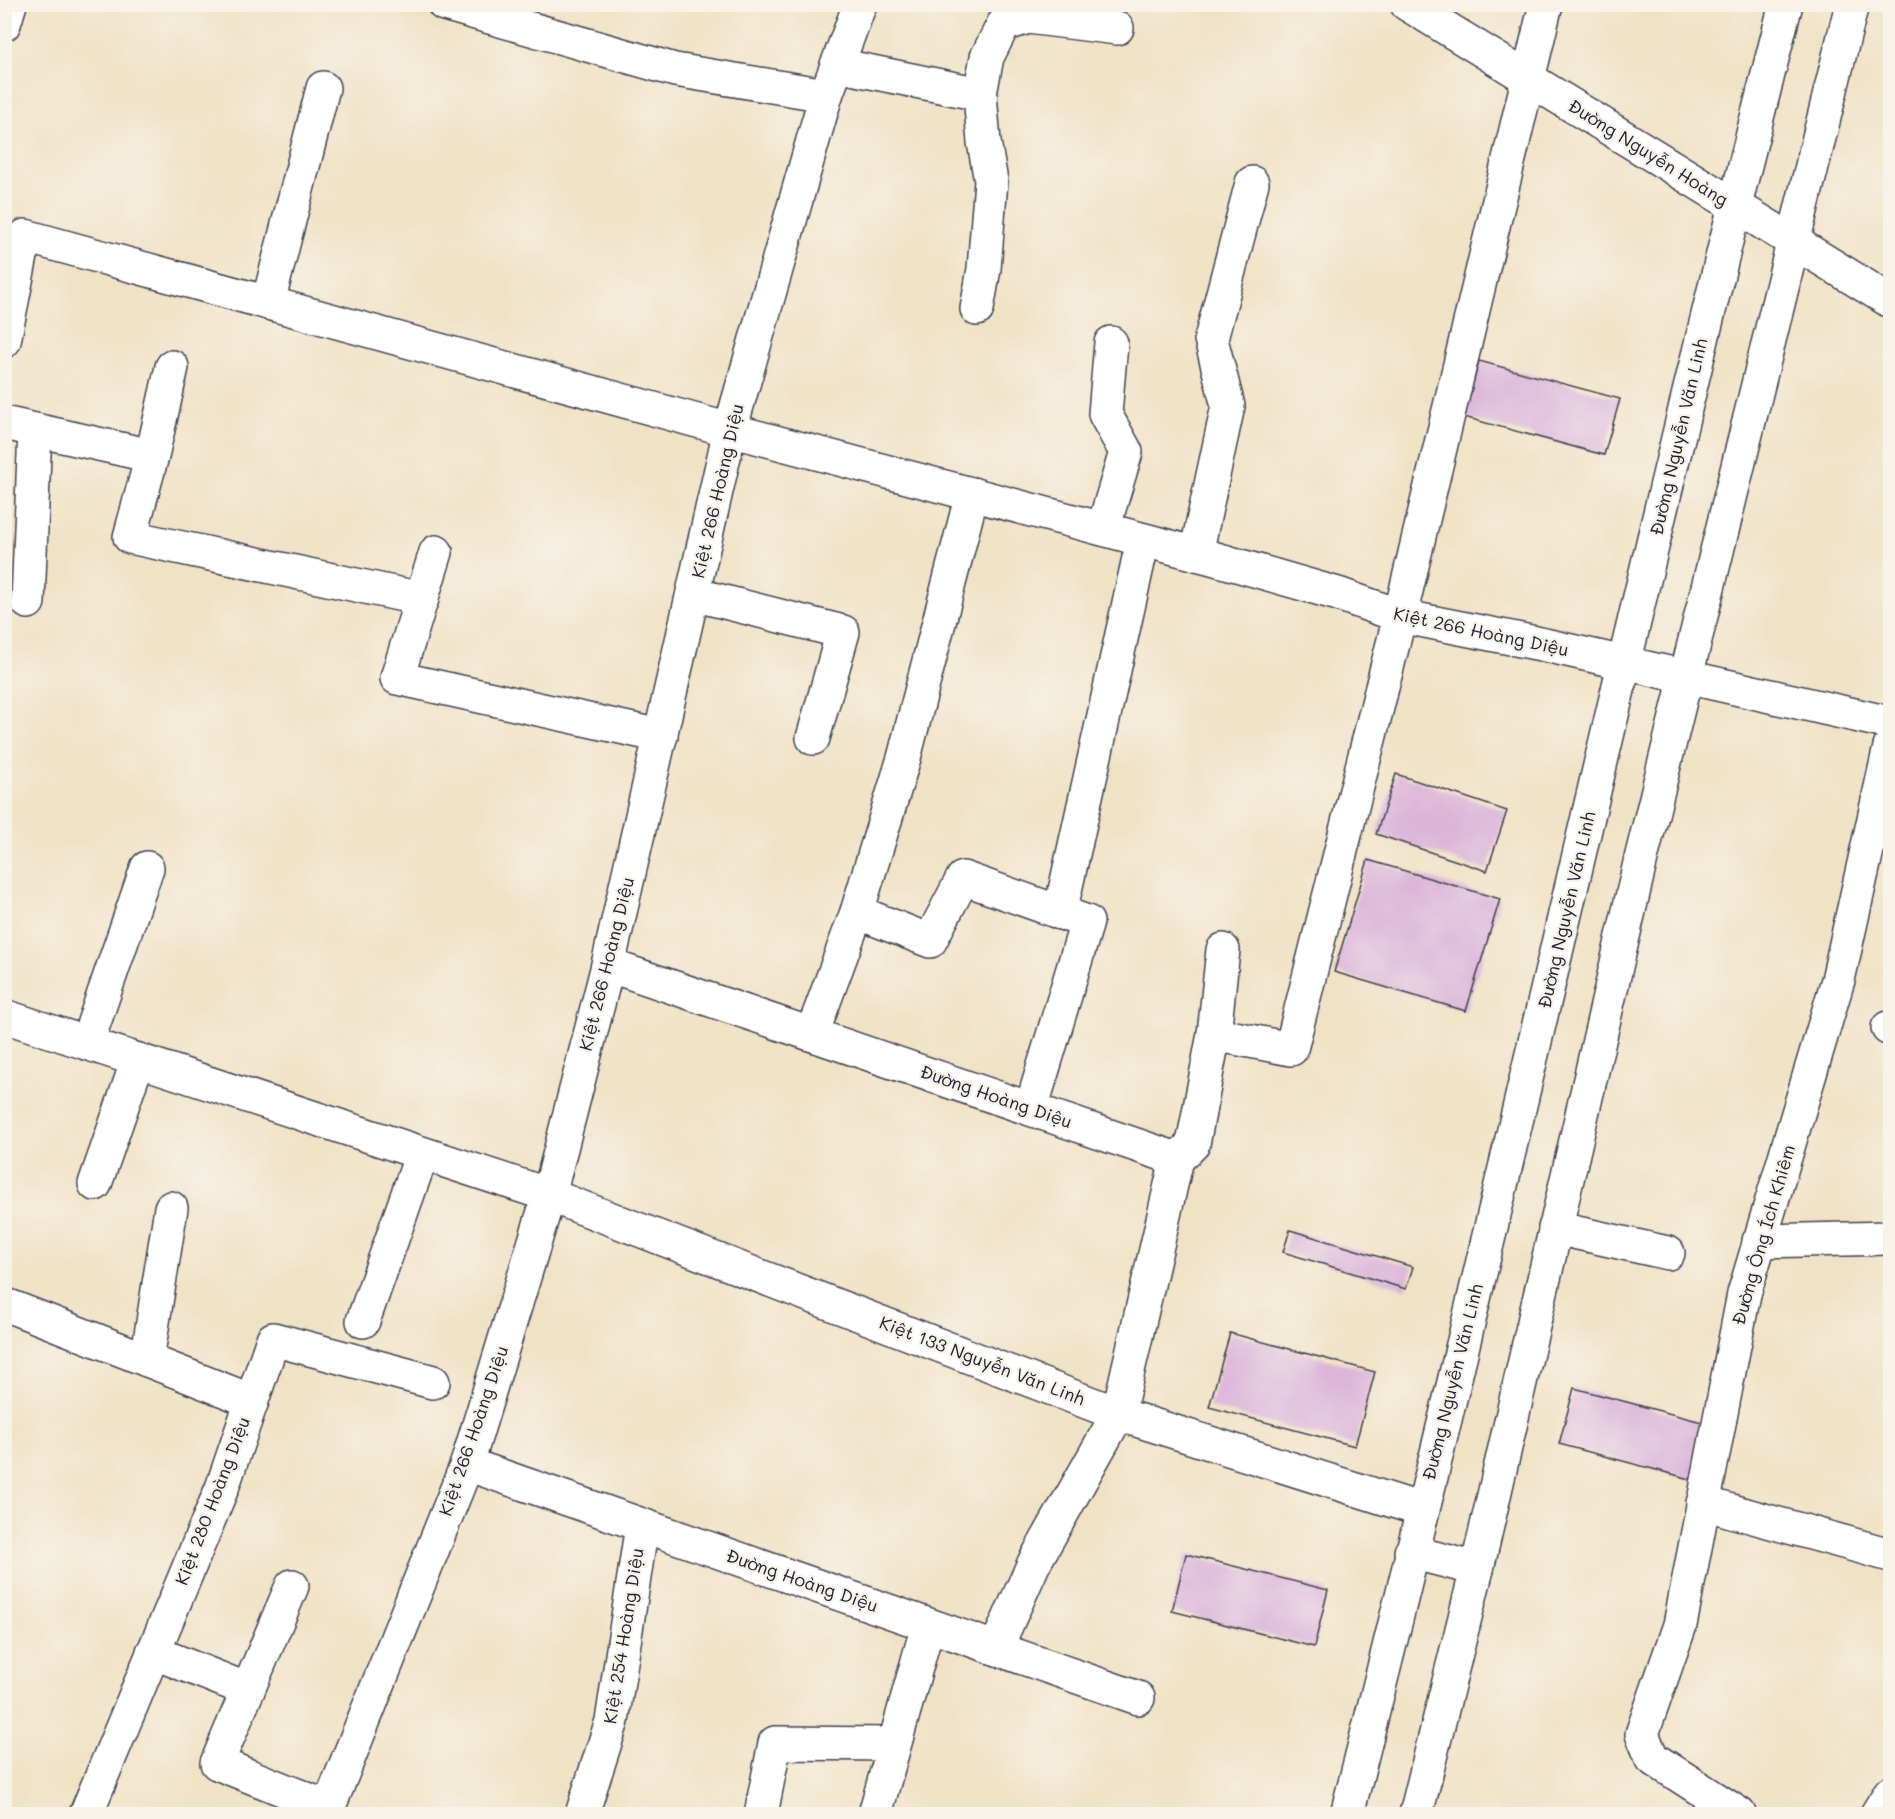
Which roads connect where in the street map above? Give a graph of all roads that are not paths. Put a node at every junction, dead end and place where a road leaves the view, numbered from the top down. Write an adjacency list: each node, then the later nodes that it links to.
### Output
1 (10, 4): 9 (street)
2 (444, 4): 8 (street)
3 (860, 4): 12 (street, Kiệt 266 Hoàng Diệu)
4 (1407, 4): 11 (street, Đường Nguyễn Hoàng)
5 (1545, 4): 11 (street)
6 (1786, 4): 16 (street, Đường Nguyễn Văn Linh)
7 (1852, 4): 17 (street)
8 (513, 14): 12 (street)
9 (4, 24)
10 (1117, 28): 14 (street)
11 (1527, 78): 16 (street, Đường Nguyễn Hoàng); 35 (street)
12 (832, 80): 14 (street); 25 (street, Kiệt 266 Hoàng Diệu)
13 (323, 88): 19 (street)
14 (980, 94): 20 (street)
15 (1252, 183): 31 (street)
16 (1734, 206): 17 (street, Đường Nguyễn Hoàng); 36 (street, Đường Nguyễn Văn Linh)
17 (1793, 241): 18 (street, Đường Nguyễn Hoàng); 37 (street)
18 (1890, 301)
19 (268, 303): 21 (street, Kiệt 266 Hoàng Diệu); 25 (street, Kiệt 266 Hoàng Diệu)
20 (977, 309)
21 (4, 341)
22 (1111, 343): 28 (street)
23 (172, 367): 26 (street)
24 (20, 427): 26 (street); 34 (street)
25 (730, 430): 27 (street, Kiệt 266 Hoàng Diệu); 32 (street, Kiệt 266 Hoàng Diệu)
26 (152, 456): 33 (street)
27 (972, 494): 28 (street, Kiệt 266 Hoàng Diệu); 43 (street)
28 (1103, 529): 29 (street, Kiệt 266 Hoàng Diệu)
29 (1143, 540): 31 (street, Kiệt 266 Hoàng Diệu); 44 (street)
30 (436, 552): 33 (street)
31 (1196, 554): 35 (street, Kiệt 266 Hoàng Diệu)
32 (693, 594): 39 (street, Kiệt 266 Hoàng Diệu); 40 (street)
33 (422, 598): 39 (street)
34 (28, 602)
35 (1400, 616): 36 (street, Kiệt 266 Hoàng Diệu); 49 (street)
36 (1625, 665): 37 (street, Kiệt 266 Hoàng Diệu); 70 (street, Đường Nguyễn Văn Linh)
37 (1685, 678): 38 (street, Kiệt 266 Hoàng Diệu); 58 (street)
38 (1890, 723)
39 (661, 736): 46 (street, Kiệt 266 Hoàng Diệu)
40 (813, 738)
41 (1890, 747): 60 (street, Đường Ông Ích Khiêm)
42 (147, 868): 50 (street)
43 (857, 912): 44 (street); 48 (street)
44 (1060, 913): 52 (street)
45 (1223, 950): 49 (street)
46 (608, 964): 48 (street, Đường Hoàng Diệu); 56 (street, Kiệt 266 Hoàng Diệu)
47 (4, 1016): 50 (street, Kiệt 133 Nguyễn Văn Linh)
48 (812, 1034): 52 (street, Đường Hoàng Diệu)
49 (1214, 1034): 54 (street)
50 (87, 1043): 51 (street, Kiệt 133 Nguyễn Văn Linh)
51 (138, 1060): 53 (street, Kiệt 133 Nguyễn Văn Linh); 55 (street)
52 (1031, 1109): 54 (street, Đường Hoàng Diệu)
53 (422, 1154): 56 (street, Kiệt 133 Nguyễn Văn Linh); 63 (street)
54 (1177, 1159): 67 (street)
55 (95, 1184)
56 (549, 1195): 67 (street, Kiệt 133 Nguyễn Văn Linh); 68 (street, Kiệt 266 Hoàng Diệu)
57 (171, 1208): 64 (street)
58 (1555, 1228): 61 (street); 74 (street)
59 (1890, 1238): 60 (street)
60 (1759, 1241): 69 (street, Đường Ông Ích Khiêm)
61 (1668, 1253)
62 (4, 1304): 64 (street)
63 (363, 1321)
64 (147, 1360): 66 (street)
65 (433, 1382): 66 (street, Kiệt 280 Hoàng Diệu)
66 (252, 1401): 78 (street, Kiệt 280 Hoàng Diệu)
67 (1118, 1414): 70 (street, Kiệt 133 Nguyễn Văn Linh); 77 (street)
68 (467, 1464): 71 (street, Đường Hoàng Diệu); 83 (street, Kiệt 266 Hoàng Diệu)
69 (1703, 1503): 73 (street); 90 (street, Đường Ông Ích Khiêm)
70 (1422, 1510): 72 (street, Đường Nguyễn Văn Linh)
71 (642, 1525): 76 (street, Đường Hoàng Diệu); 85 (street, Kiệt 254 Hoàng Diệu)
72 (1411, 1552): 74 (street); 88 (street, Đường Nguyễn Văn Linh)
73 (1890, 1555)
74 (1477, 1569): 89 (street)
75 (292, 1586): 79 (street)
76 (928, 1625): 77 (street, Đường Hoàng Diệu); 81 (street)
77 (996, 1648): 80 (street, Đường Hoàng Diệu)
78 (153, 1652): 79 (street); 84 (street, Kiệt 280 Hoàng Diệu)
79 (248, 1690): 83 (street)
80 (1138, 1698)
81 (894, 1744): 86 (street); 87 (street)
82 (1890, 1793): 91 (street)
83 (328, 1811)
84 (86, 1815)
85 (582, 1815)
86 (761, 1815)
87 (875, 1815)
88 (1347, 1815)
89 (1416, 1815)
90 (1739, 1815)
91 (1877, 1815)

